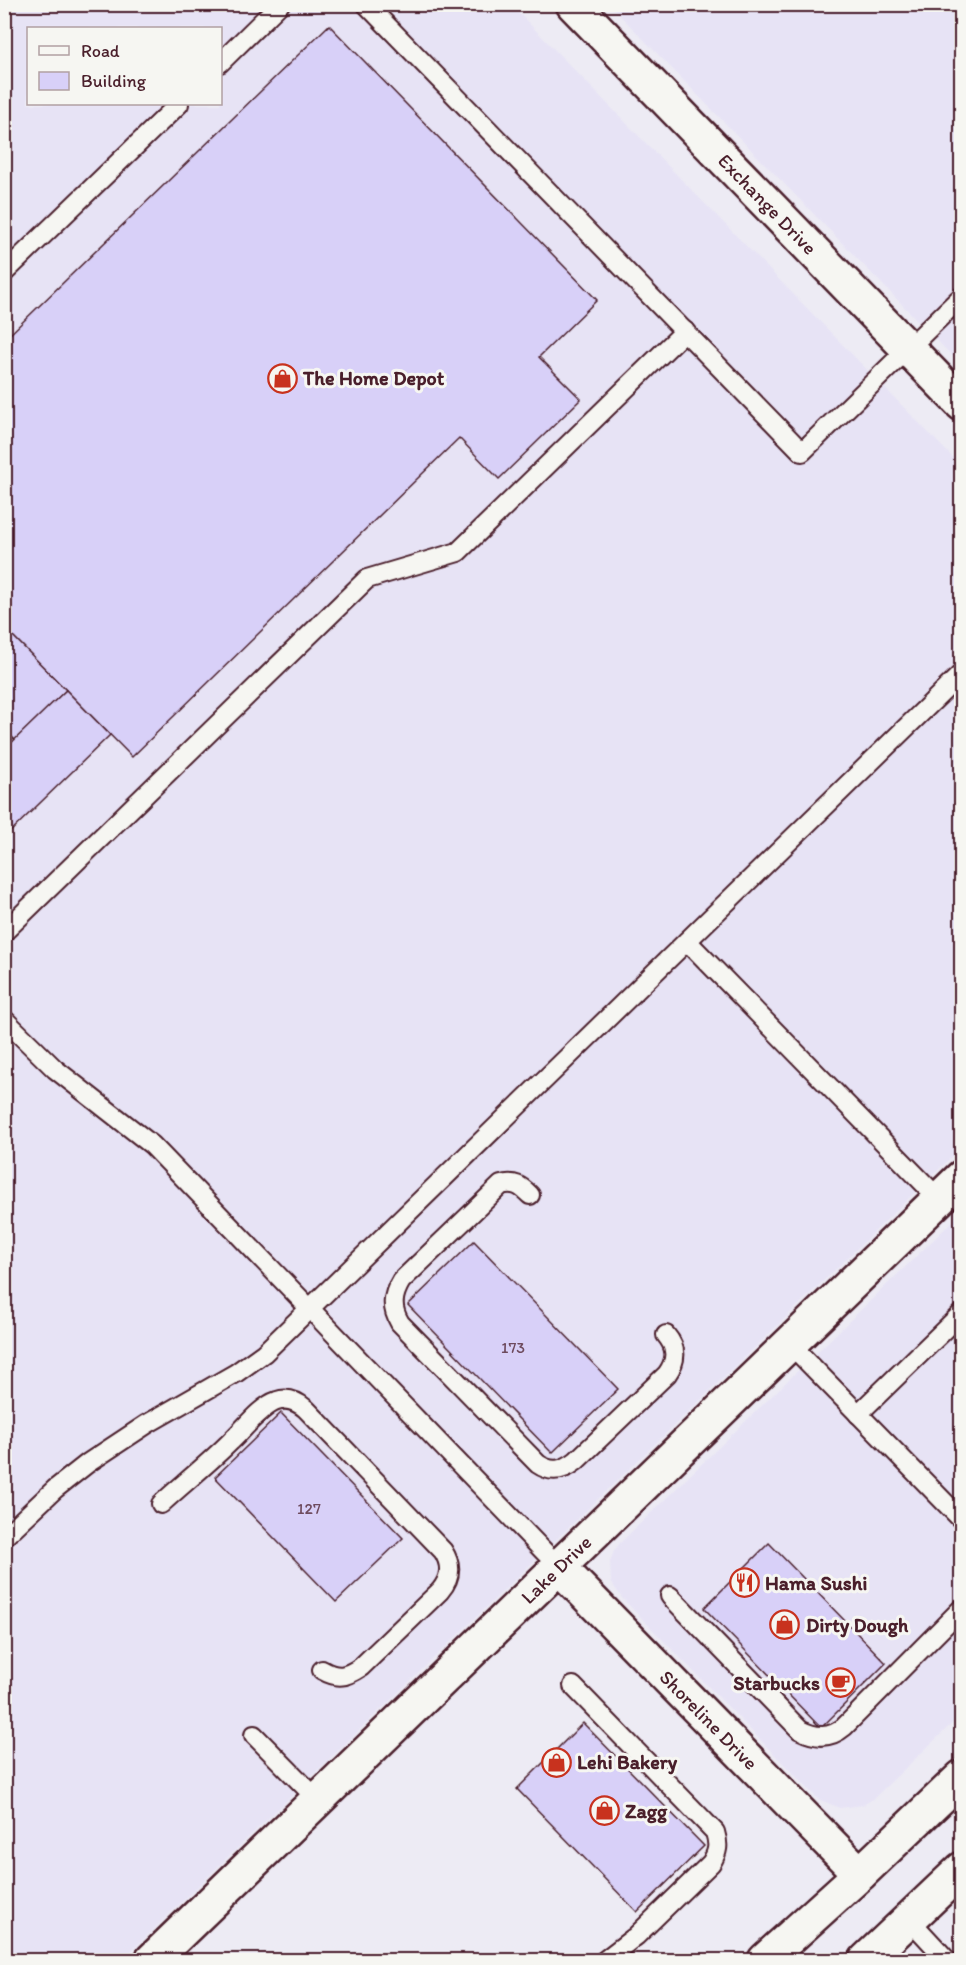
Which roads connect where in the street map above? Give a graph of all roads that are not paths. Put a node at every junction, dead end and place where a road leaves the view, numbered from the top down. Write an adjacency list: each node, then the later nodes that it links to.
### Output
1 (280, 4): 4 (lane)
2 (366, 4): 8 (lane)
3 (573, 4): 9 (street, Exchange Drive)
4 (222, 61)
5 (178, 105): 6 (lane)
6 (4, 273)
7 (962, 296): 9 (lane)
8 (685, 331): 9 (lane); 12 (lane)
9 (908, 349): 10 (street, Exchange Drive)
10 (962, 405)
11 (962, 673): 13 (lane)
12 (4, 932)
13 (687, 941): 15 (lane); 17 (lane)
14 (4, 1018): 17 (lane)
15 (950, 1188): 20 (street, Lake Drive)
16 (530, 1195): 19 (lane)
17 (310, 1309): 24 (lane); 25 (lane)
18 (962, 1313): 21 (lane)
19 (666, 1335)
20 (790, 1344): 21 (lane); 25 (street, Lake Drive)
21 (858, 1414): 23 (lane)
22 (161, 1504): 28 (lane)
23 (962, 1520)
24 (4, 1537)
25 (559, 1567): 32 (street, Lake Drive); 34 (street, Shoreline Drive)
26 (670, 1596): 27 (lane)
27 (962, 1608)
28 (322, 1670)
29 (573, 1686): 37 (lane)
30 (254, 1735): 32 (lane)
31 (962, 1777): 34 (street)
32 (318, 1800): 36 (street, Lake Drive)
33 (962, 1869): 35 (street)
34 (860, 1874): 38 (street)
35 (909, 1919): 39 (street); 40 (lane)
36 (152, 1960)
37 (605, 1960)
38 (765, 1960)
39 (866, 1960)
40 (946, 1960)

